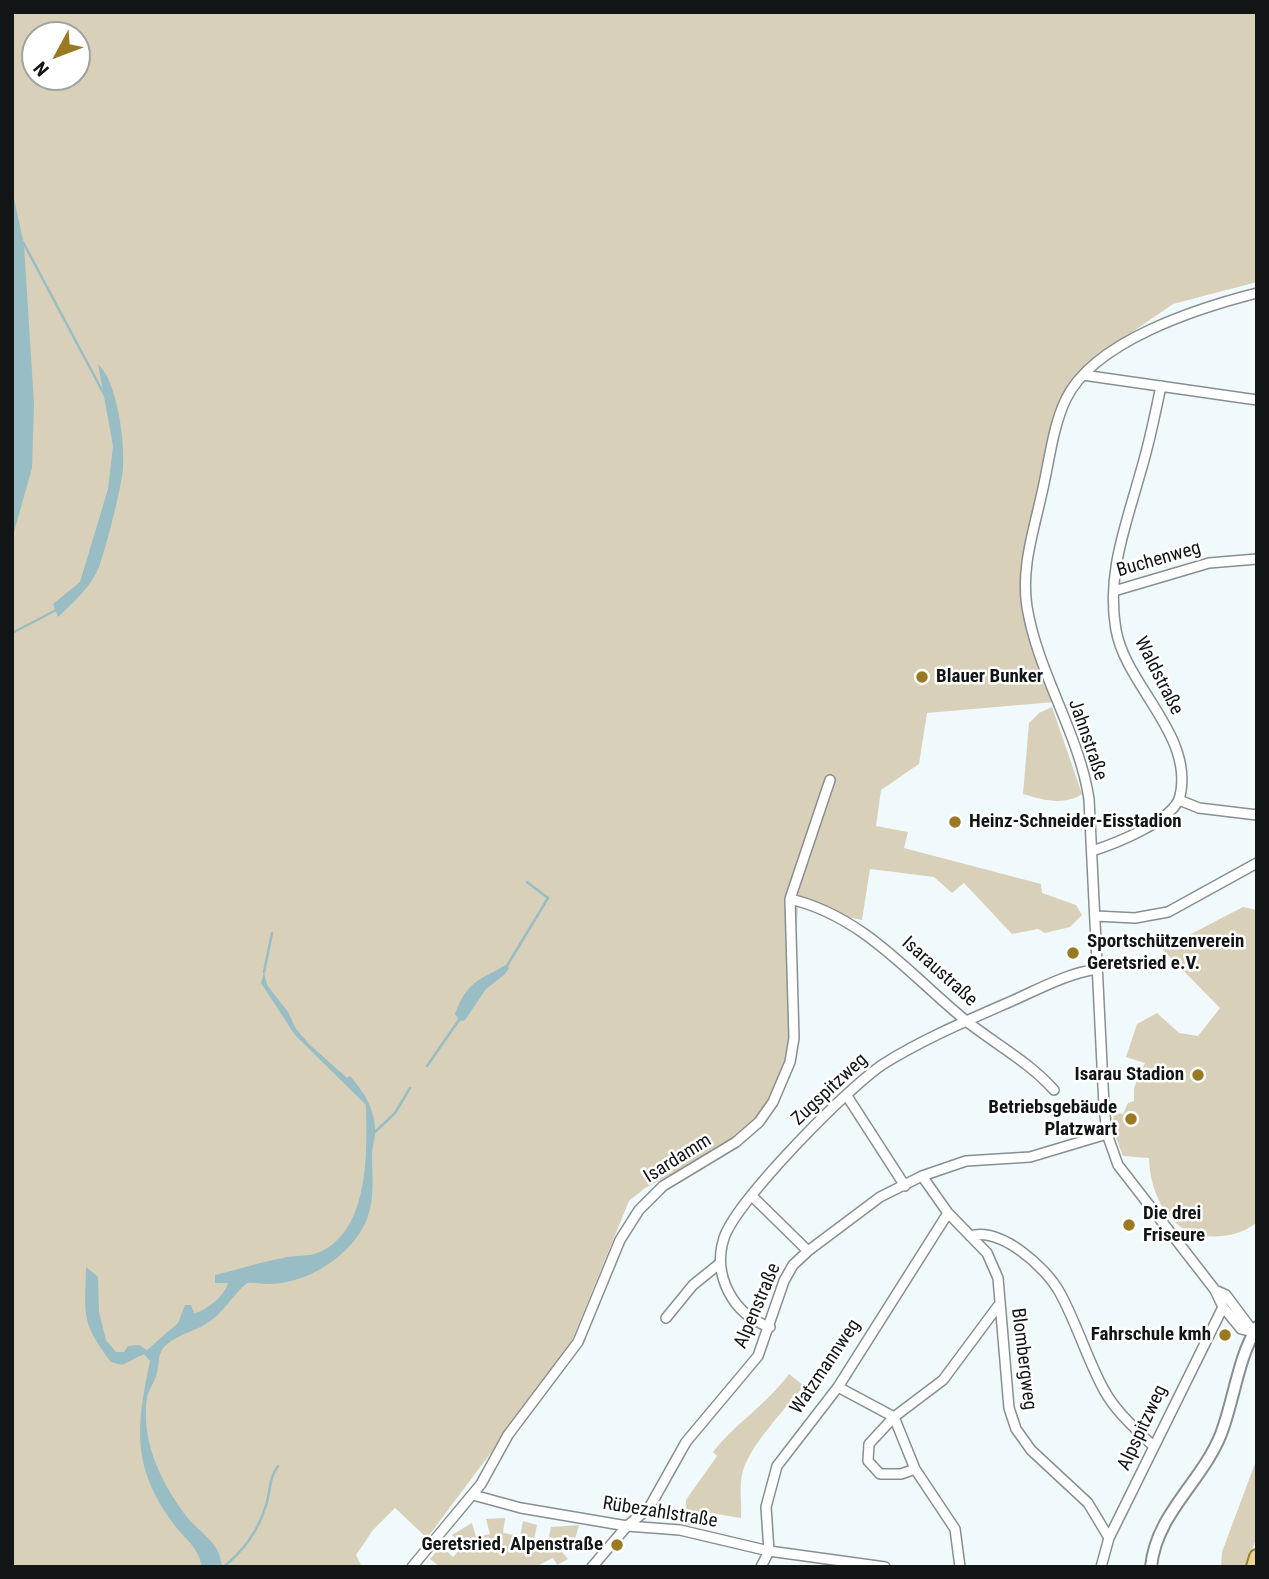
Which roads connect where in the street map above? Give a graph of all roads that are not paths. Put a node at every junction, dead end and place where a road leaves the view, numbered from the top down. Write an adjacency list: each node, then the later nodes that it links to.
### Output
1 (1257, 293): 2 (street, Jahnstraße)
2 (1083, 375): 3 (street); 10 (street, Jahnstraße)
3 (1161, 386): 4 (street); 6 (street, Waldstraße)
4 (1257, 400)
5 (1257, 559): 6 (street, Buchenweg)
6 (1114, 591): 8 (street, Waldstraße)
7 (830, 780): 12 (street, Isardamm)
8 (1179, 800): 9 (street); 10 (street)
9 (1257, 815)
10 (1092, 850): 13 (street, Jahnstraße)
11 (1257, 863): 13 (street)
12 (790, 900): 15 (street, Isaraustraße); 36 (street, Isardamm)
13 (1096, 916): 14 (street, Jahnstraße)
14 (1098, 969): 15 (street, Zugspitzweg); 18 (street, Jahnstraße)
15 (966, 1021): 16 (street, Isaraustraße); 17 (street, Zugspitzweg)
16 (1054, 1090)
17 (847, 1096): 20 (street); 21 (street, Zugspitzweg)
18 (1107, 1134): 19 (street, Alpenstraße); 26 (street, Jahnstraße)
19 (922, 1176): 20 (street, Alpenstraße); 22 (street, Blombergweg)
20 (905, 1185): 24 (street, Alpenstraße)
21 (753, 1197): 24 (street); 25 (street, Zugspitzweg)
22 (948, 1213): 23 (street, Blombergweg); 32 (street, Watzmannweg)
23 (970, 1236): 27 (street, Blombergweg); 34 (street)
24 (808, 1251): 30 (street, Alpenstraße)
25 (719, 1264): 29 (street); 30 (street)
26 (1215, 1290): 28 (street, Jahnstraße); 31 (street, Jahnstraße)
27 (998, 1306): 33 (street); 38 (street, Blombergweg)
28 (1223, 1307): 31 (street, Jahnstraße); 34 (street, Alpspitzweg)
29 (666, 1318)
30 (770, 1327): 37 (street, Alpenstraße)
31 (1256, 1332): 47 (street)
32 (838, 1387): 33 (street); 39 (street, Watzmannweg)
33 (894, 1417): 35 (street); 35 (street)
34 (1153, 1446): 38 (street, Alpspitzweg)
35 (915, 1469): 45 (street)
36 (473, 1495): 37 (street, Rübezahlstraße); 41 (street, Isardamm)
37 (627, 1526): 39 (street, Rübezahlstraße); 42 (street, Alpenstraße)
38 (1109, 1538): 46 (street, Alpspitzweg)
39 (769, 1552): 43 (street); 44 (street, Rübezahlstraße)
40 (1257, 1557): 48 (main road)
41 (412, 1567)
42 (592, 1567)
43 (761, 1567)
44 (883, 1567)
45 (960, 1567)
46 (1101, 1567)
47 (1151, 1567)
48 (1254, 1567)

